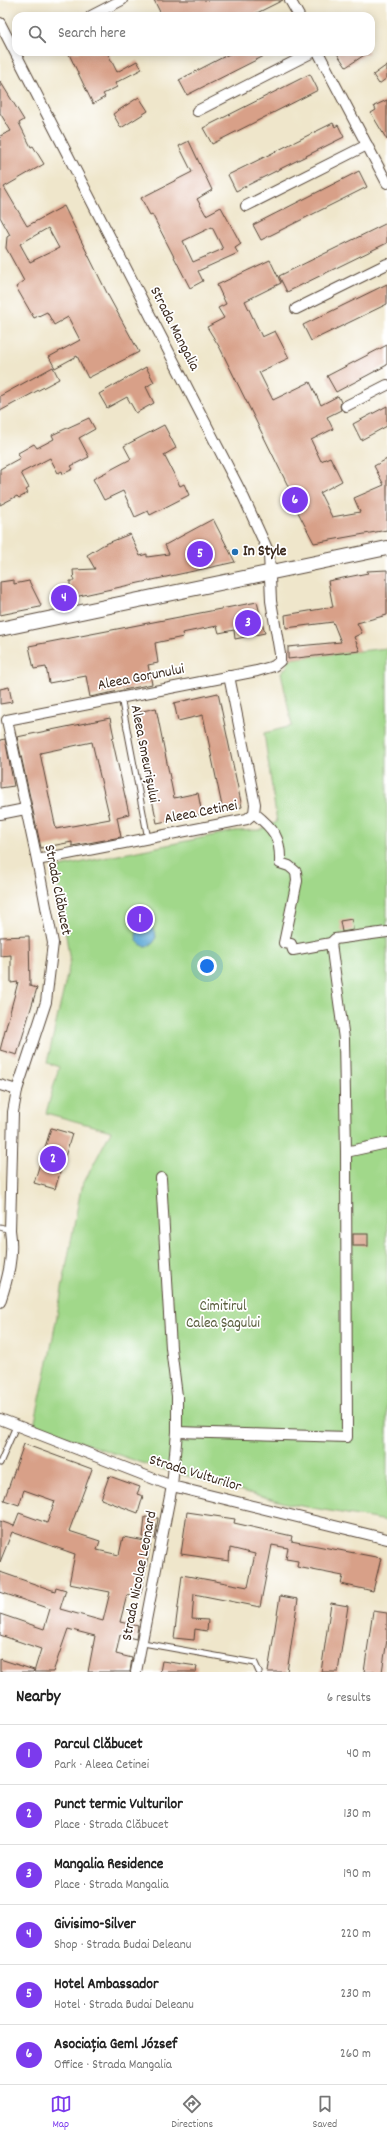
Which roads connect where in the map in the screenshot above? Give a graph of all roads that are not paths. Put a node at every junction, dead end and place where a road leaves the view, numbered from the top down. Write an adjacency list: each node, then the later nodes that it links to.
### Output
1 (122, 0): 3 (street)
2 (290, 0): 4 (street)
3 (99, 12)
4 (297, 12)
5 (0, 22): 6 (street, Strada Mangalia)
6 (12, 43)
7 (20, 56): 19 (street, Strada Mangalia)
8 (305, 56): 10 (street)
9 (320, 56): 11 (street)
10 (197, 111)
11 (367, 145): 12 (street); 13 (street)
12 (387, 183)
13 (246, 206)
14 (387, 264): 15 (street)
15 (296, 309)
16 (387, 385): 17 (street)
17 (346, 406)
18 (387, 548): 19 (main road)
19 (270, 572): 20 (main road); 21 (street, Strada Mangalia)
20 (0, 629)
21 (280, 661): 22 (street, Aleea Gorunului)
22 (229, 676): 23 (street, Aleea Gorunului); 26 (street, Aleea Cetinei)
23 (121, 697): 24 (street, Aleea Gorunului); 28 (lane, Aleea Smeurișului)
24 (7, 720): 25 (street, Strada Clăbucet)
25 (26, 809): 27 (street); 29 (street, Strada Clăbucet)
26 (254, 813): 28 (street, Aleea Cetinei); 31 (street)
27 (0, 814)
28 (148, 839): 29 (street, Aleea Cetinei)
29 (37, 860): 33 (street, Strada Clăbucet)
30 (387, 932): 31 (street)
31 (331, 943): 35 (street)
32 (0, 1085): 33 (street)
33 (17, 1090): 37 (street, Strada Clăbucet)
34 (387, 1143): 35 (street)
35 (346, 1152): 41 (street)
36 (161, 1178): 41 (street, Strada Nicolae Leonard)
37 (5, 1228): 38 (street, Strada Clăbucet)
38 (0, 1302)
39 (0, 1419): 40 (street, Strada Vulturilor)
40 (16, 1426): 42 (lane); 43 (street, Strada Vulturilor)
41 (177, 1432): 43 (street, Strada Nicolae Leonard)
42 (0, 1463)
43 (172, 1486): 44 (street, Strada Vulturilor); 45 (street, Strada Nicolae Leonard)
44 (387, 1539)
45 (143, 1643): 46 (street, Strada Nicolae Leonard); 47 (lane)
46 (136, 1672)
47 (259, 1672)

